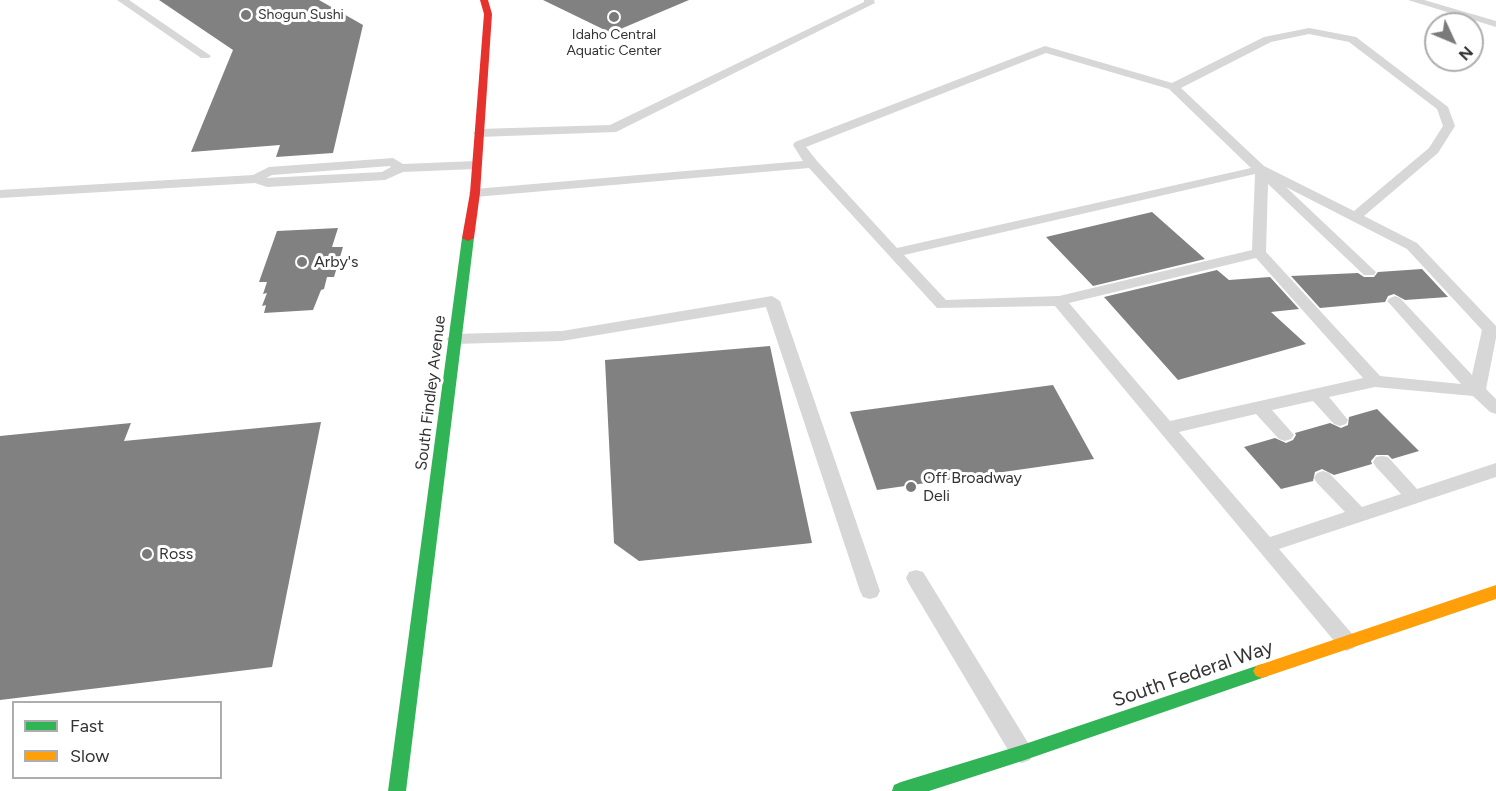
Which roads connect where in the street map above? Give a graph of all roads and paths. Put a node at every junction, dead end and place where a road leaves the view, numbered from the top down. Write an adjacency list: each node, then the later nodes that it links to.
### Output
1 (122, 0): 6 (lane)
2 (484, 0): 8 (street, South Findley Avenue)
3 (869, 0): 8 (lane)
4 (1413, 0): 5 (lane)
5 (1496, 24)
6 (205, 56)
7 (1173, 87): 9 (lane); 11 (lane); 14 (lane)
8 (479, 133): 10 (street, South Findley Avenue)
9 (812, 164): 12 (lane); 15 (lane)
10 (476, 165): 12 (street, South Findley Avenue); 13 (lane)
11 (1262, 169): 14 (lane); 15 (lane); 16 (lane); 17 (lane)
12 (475, 193): 20 (street, South Findley Avenue)
13 (0, 194)
14 (1354, 218): 22 (lane)
15 (893, 253): 18 (lane)
16 (1259, 253): 18 (lane); 21 (lane)
17 (1369, 272)
18 (1059, 301): 27 (lane)
19 (1395, 301): 22 (lane)
20 (454, 339): 36 (lane); 40 (street, South Findley Avenue)
21 (1375, 381): 22 (lane); 23 (lane)
22 (1477, 391): 25 (lane)
23 (1317, 394): 24 (lane); 26 (lane)
24 (1259, 407): 27 (lane); 28 (lane)
25 (1496, 408)
26 (1340, 420)
27 (1168, 428): 34 (lane)
28 (1285, 435)
29 (1382, 462): 32 (lane)
30 (1496, 470): 32 (lane)
31 (1323, 478): 33 (lane)
32 (1414, 497): 33 (lane)
33 (1360, 516): 34 (lane)
34 (1264, 546): 38 (lane)
35 (916, 578): 39 (lane)
36 (870, 591)
37 (1496, 592): 38 (street, South Federal Way)
38 (1347, 642): 39 (street, South Federal Way)
39 (1022, 753): 41 (street, South Federal Way)
40 (397, 791)
41 (901, 791)

